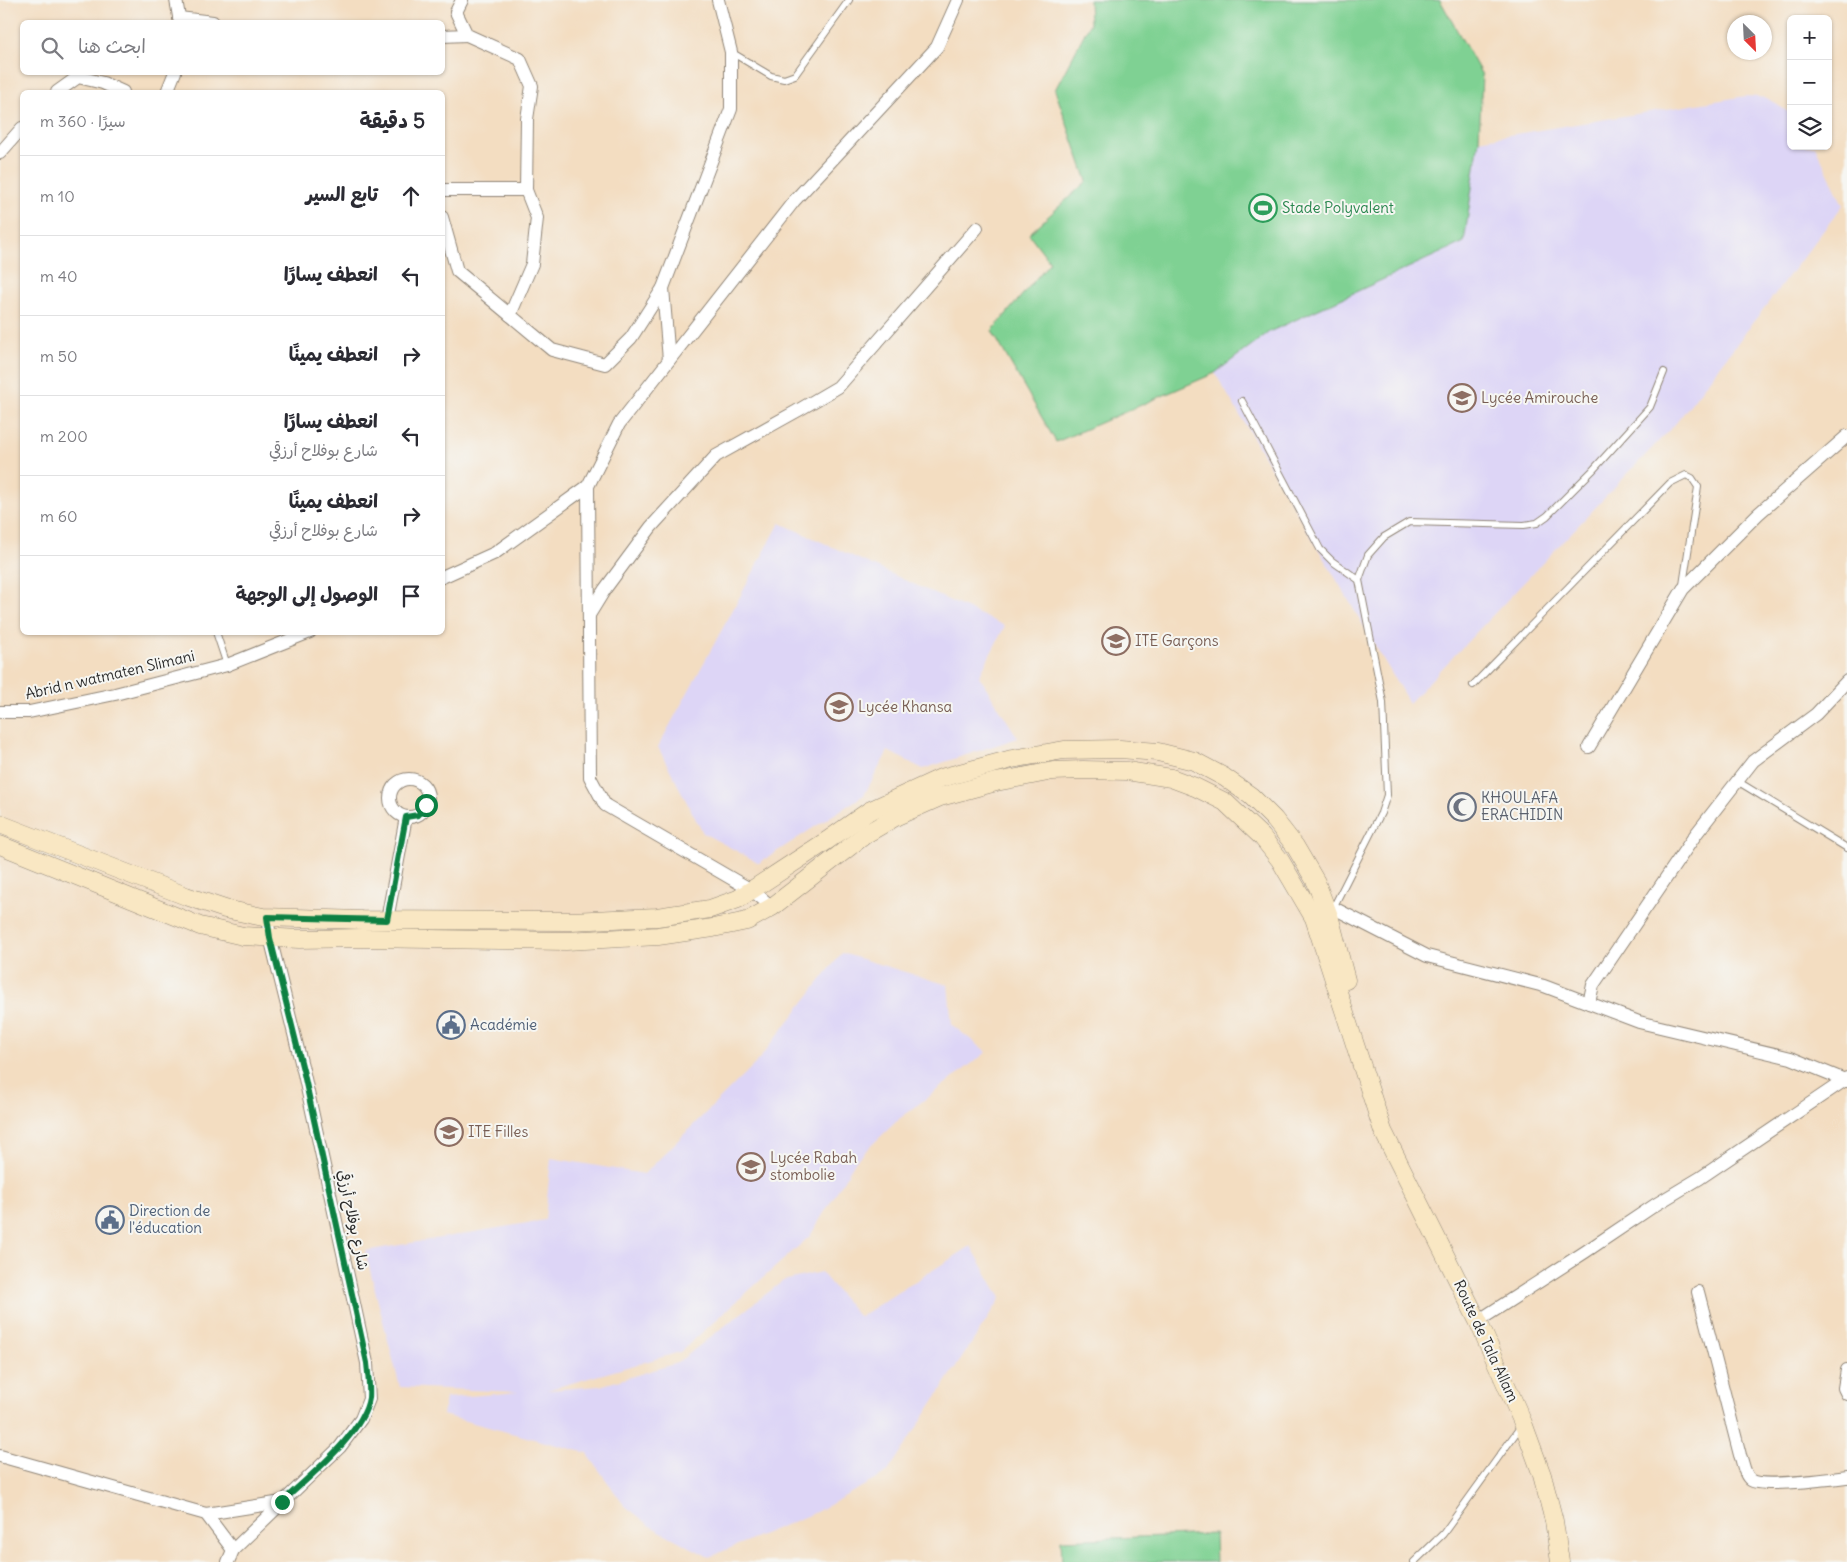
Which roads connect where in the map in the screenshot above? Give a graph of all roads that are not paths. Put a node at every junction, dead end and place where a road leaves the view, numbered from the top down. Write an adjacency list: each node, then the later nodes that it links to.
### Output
1 (176, 0): 6 (street)
2 (462, 0): 7 (street)
3 (718, 0): 9 (street)
4 (849, 0): 9 (lane)
5 (958, 0): 22 (street)
6 (180, 20)
7 (468, 35): 8 (street); 17 (street)
8 (445, 36)
9 (731, 52): 20 (street)
10 (174, 75): 13 (street)
11 (60, 90): 12 (street)
12 (119, 90)
13 (168, 90)
14 (20, 130): 15 (street)
15 (0, 153)
16 (445, 190): 17 (street)
17 (526, 190): 21 (street)
18 (445, 228): 21 (street)
19 (977, 228): 30 (street)
20 (664, 288): 21 (street); 22 (street)
21 (510, 315)
22 (669, 360): 26 (street)
23 (1664, 372): 28 (lane)
24 (1242, 401): 28 (lane)
25 (1847, 436): 29 (street)
26 (588, 486): 27 (street); 30 (street)
27 (445, 576)
28 (1359, 580): 44 (lane)
29 (1683, 589): 35 (lane); 37 (street)
30 (589, 616): 43 (street)
31 (217, 635): 33 (lane)
32 (302, 635): 33 (street, Abrid n watmaten Slimani)
33 (227, 665): 36 (street, Abrid n watmaten Slimani)
34 (1847, 681): 38 (street)
35 (1473, 685)
36 (0, 712)
37 (1589, 747)
38 (1737, 781): 42 (lane); 49 (street)
39 (406, 817): 47 (street)
40 (0, 824): 46 (main road)
41 (0, 845): 48 (main road)
42 (1847, 848)
43 (753, 891): 44 (main road); 45 (street); 47 (main road)
44 (1322, 905): 45 (main road); 49 (street); 52 (main road, Route de Tala Allam)
45 (772, 906): 48 (main road)
46 (267, 917): 47 (main road); 48 (street, شارع بوفلاح أرزقي)
47 (387, 920)
48 (270, 938): 58 (street, شارع بوفلاح أرزقي)
49 (1589, 1002): 50 (street)
50 (1846, 1080): 52 (street)
51 (1698, 1292): 57 (street)
52 (1478, 1321): 55 (main road, Route de Tala Allam)
53 (1847, 1370): 54 (street)
54 (1847, 1394)
55 (1523, 1423): 61 (lane); 62 (main road, Route de Tala Allam)
56 (0, 1456): 59 (street)
57 (1847, 1478)
58 (282, 1502): 59 (street); 60 (street, شارع بوفلاح أرزقي)
59 (206, 1514): 60 (street, شارع بوفلاح أرزقي)
60 (230, 1556)
61 (1414, 1562)
62 (1560, 1562)

